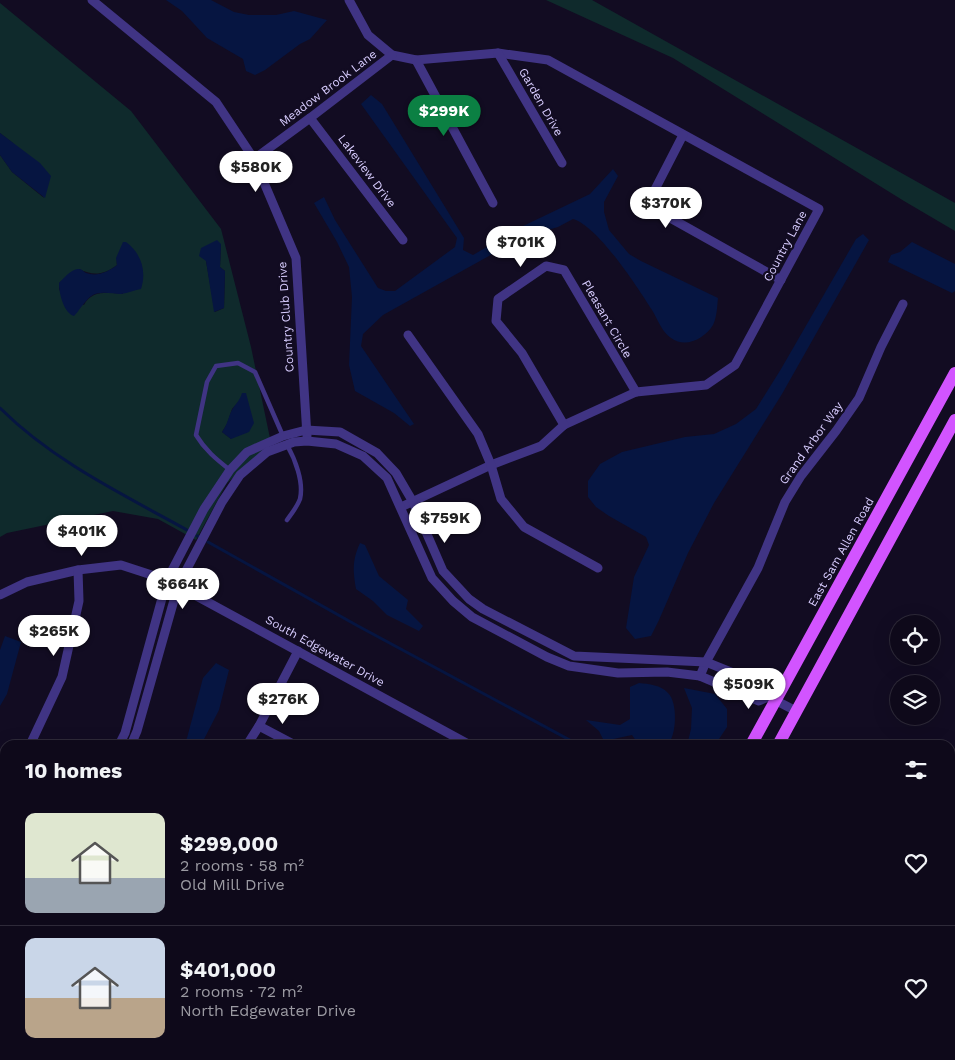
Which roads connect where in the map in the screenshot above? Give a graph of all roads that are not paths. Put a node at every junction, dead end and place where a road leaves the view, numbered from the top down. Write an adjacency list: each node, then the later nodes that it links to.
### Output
1 (92, 0): 8 (street, Country Club Drive)
2 (349, 0): 4 (street, Country Lane)
3 (498, 53): 5 (street, Country Lane); 7 (street, Country Lane); 9 (street, Garden Drive)
4 (392, 55): 5 (street, Country Lane); 6 (street, Meadow Brook Lane)
5 (416, 60): 10 (street)
6 (310, 118): 8 (street, Meadow Brook Lane); 11 (street, Lakeview Drive)
7 (683, 135): 12 (street); 12 (street, Country Lane)
8 (254, 159): 19 (street, Country Club Drive)
9 (562, 163)
10 (493, 203)
11 (403, 240)
12 (781, 280): 16 (street, Country Lane)
13 (903, 304): 40 (street, Grand Arbor Way)
14 (408, 335): 22 (street)
15 (955, 373): 46 (main road, East Sam Allen Road)
16 (636, 392): 18 (street, Country Lane); 18 (street, Pleasant Circle)
17 (955, 420): 47 (main road)
18 (564, 425): 22 (street, Country Lane)
19 (306, 430): 20 (street); 21 (street, Country Club Drive); 25 (street)
20 (285, 440): 21 (street); 23 (street); 23 (lane); 24 (street); 29 (lane)
21 (308, 441): 26 (street)
22 (490, 465): 25 (street, Country Lane); 30 (street)
23 (230, 470): 24 (street); 27 (street)
24 (240, 475): 28 (street)
25 (413, 502): 26 (street, Country Lane); 35 (street)
26 (401, 507): 36 (street)
27 (204, 509): 28 (street); 32 (street)
28 (216, 514): 33 (street)
29 (287, 520)
30 (598, 568)
31 (78, 570): 32 (street, South Edgewater Drive); 34 (street, South Edgewater Drive); 49 (street)
32 (167, 580): 33 (street, South Edgewater Drive); 50 (street)
33 (178, 586): 37 (street, South Edgewater Drive); 51 (street)
34 (0, 595)
35 (516, 626): 36 (street); 38 (street)
36 (510, 637): 41 (street)
37 (298, 651): 48 (street); 54 (street, South Edgewater Drive)
38 (646, 660): 39 (street); 41 (street)
39 (668, 661): 40 (street); 42 (street)
40 (706, 662): 43 (street); 44 (street, Grand Arbor Way)
41 (646, 672): 42 (street)
42 (667, 672): 44 (street)
43 (735, 674): 45 (street); 46 (street)
44 (700, 676): 45 (street)
45 (729, 687): 46 (street)
46 (772, 699): 47 (street); 55 (main road, East Sam Allen Road)
47 (796, 711): 56 (main road)
48 (259, 726): 52 (street); 53 (street)
49 (32, 740)
50 (122, 740)
51 (133, 740)
52 (250, 740)
53 (286, 740)
54 (461, 740)
55 (753, 740)
56 (781, 740)

